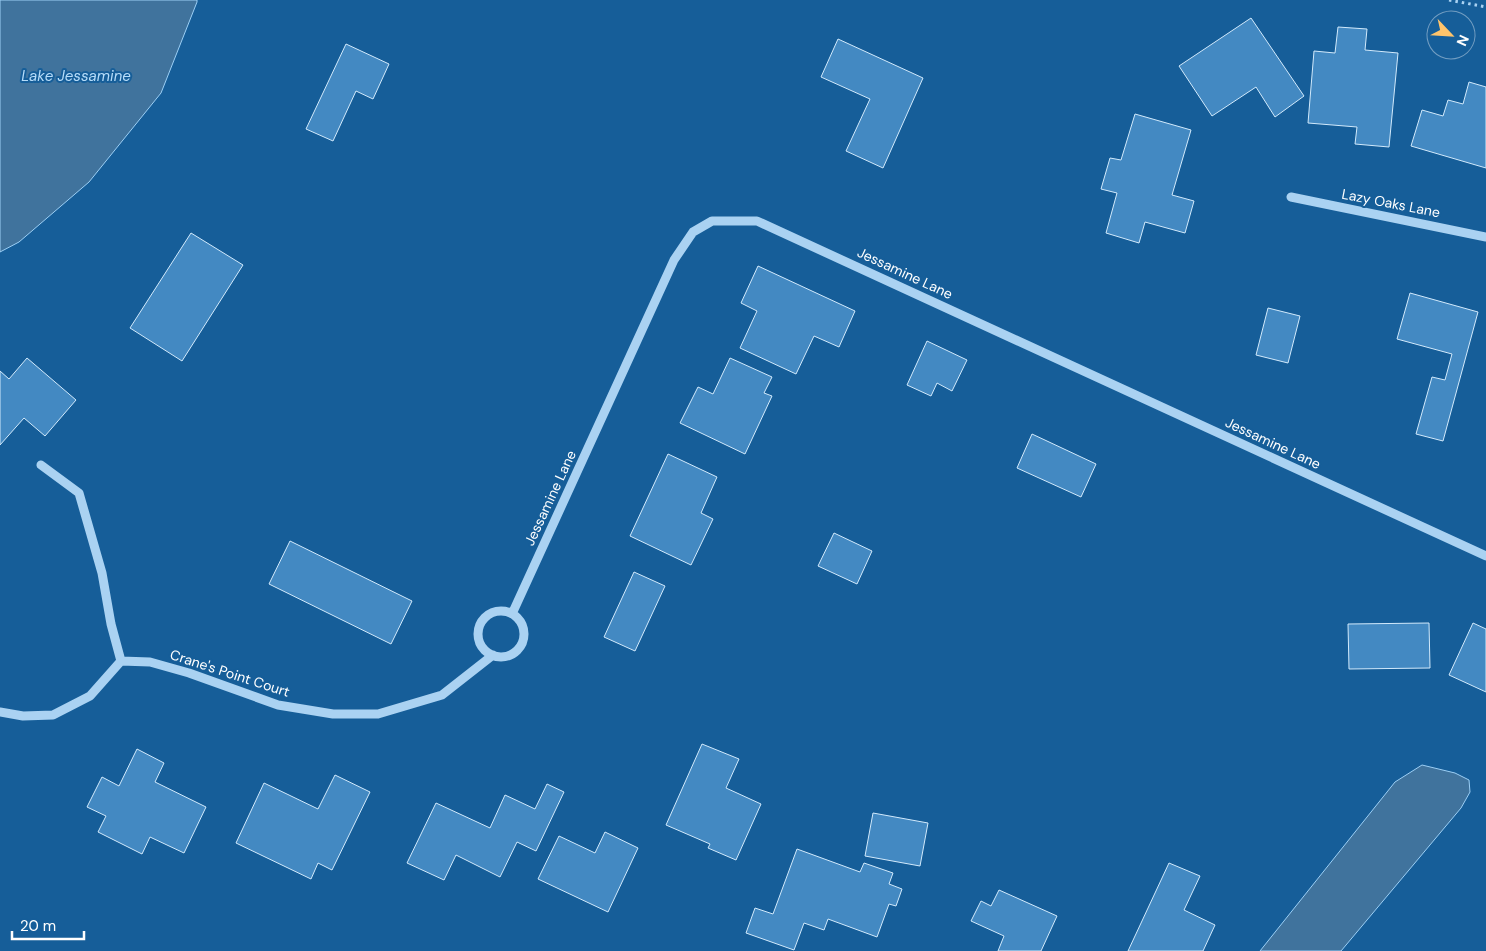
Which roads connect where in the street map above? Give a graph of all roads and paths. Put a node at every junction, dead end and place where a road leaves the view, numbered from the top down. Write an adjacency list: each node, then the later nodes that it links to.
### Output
1 (1449, 0): 2 (path)
2 (1486, 7)
3 (1290, 197): 4 (street, Lazy Oaks Lane)
4 (1486, 237)
5 (41, 465): 9 (street)
6 (1486, 556): 7 (street, Jessamine Lane)
7 (512, 614): 8 (street); 8 (street)
8 (493, 655): 9 (street, Crane's Point Court)
9 (121, 661): 10 (street)
10 (0, 712)

